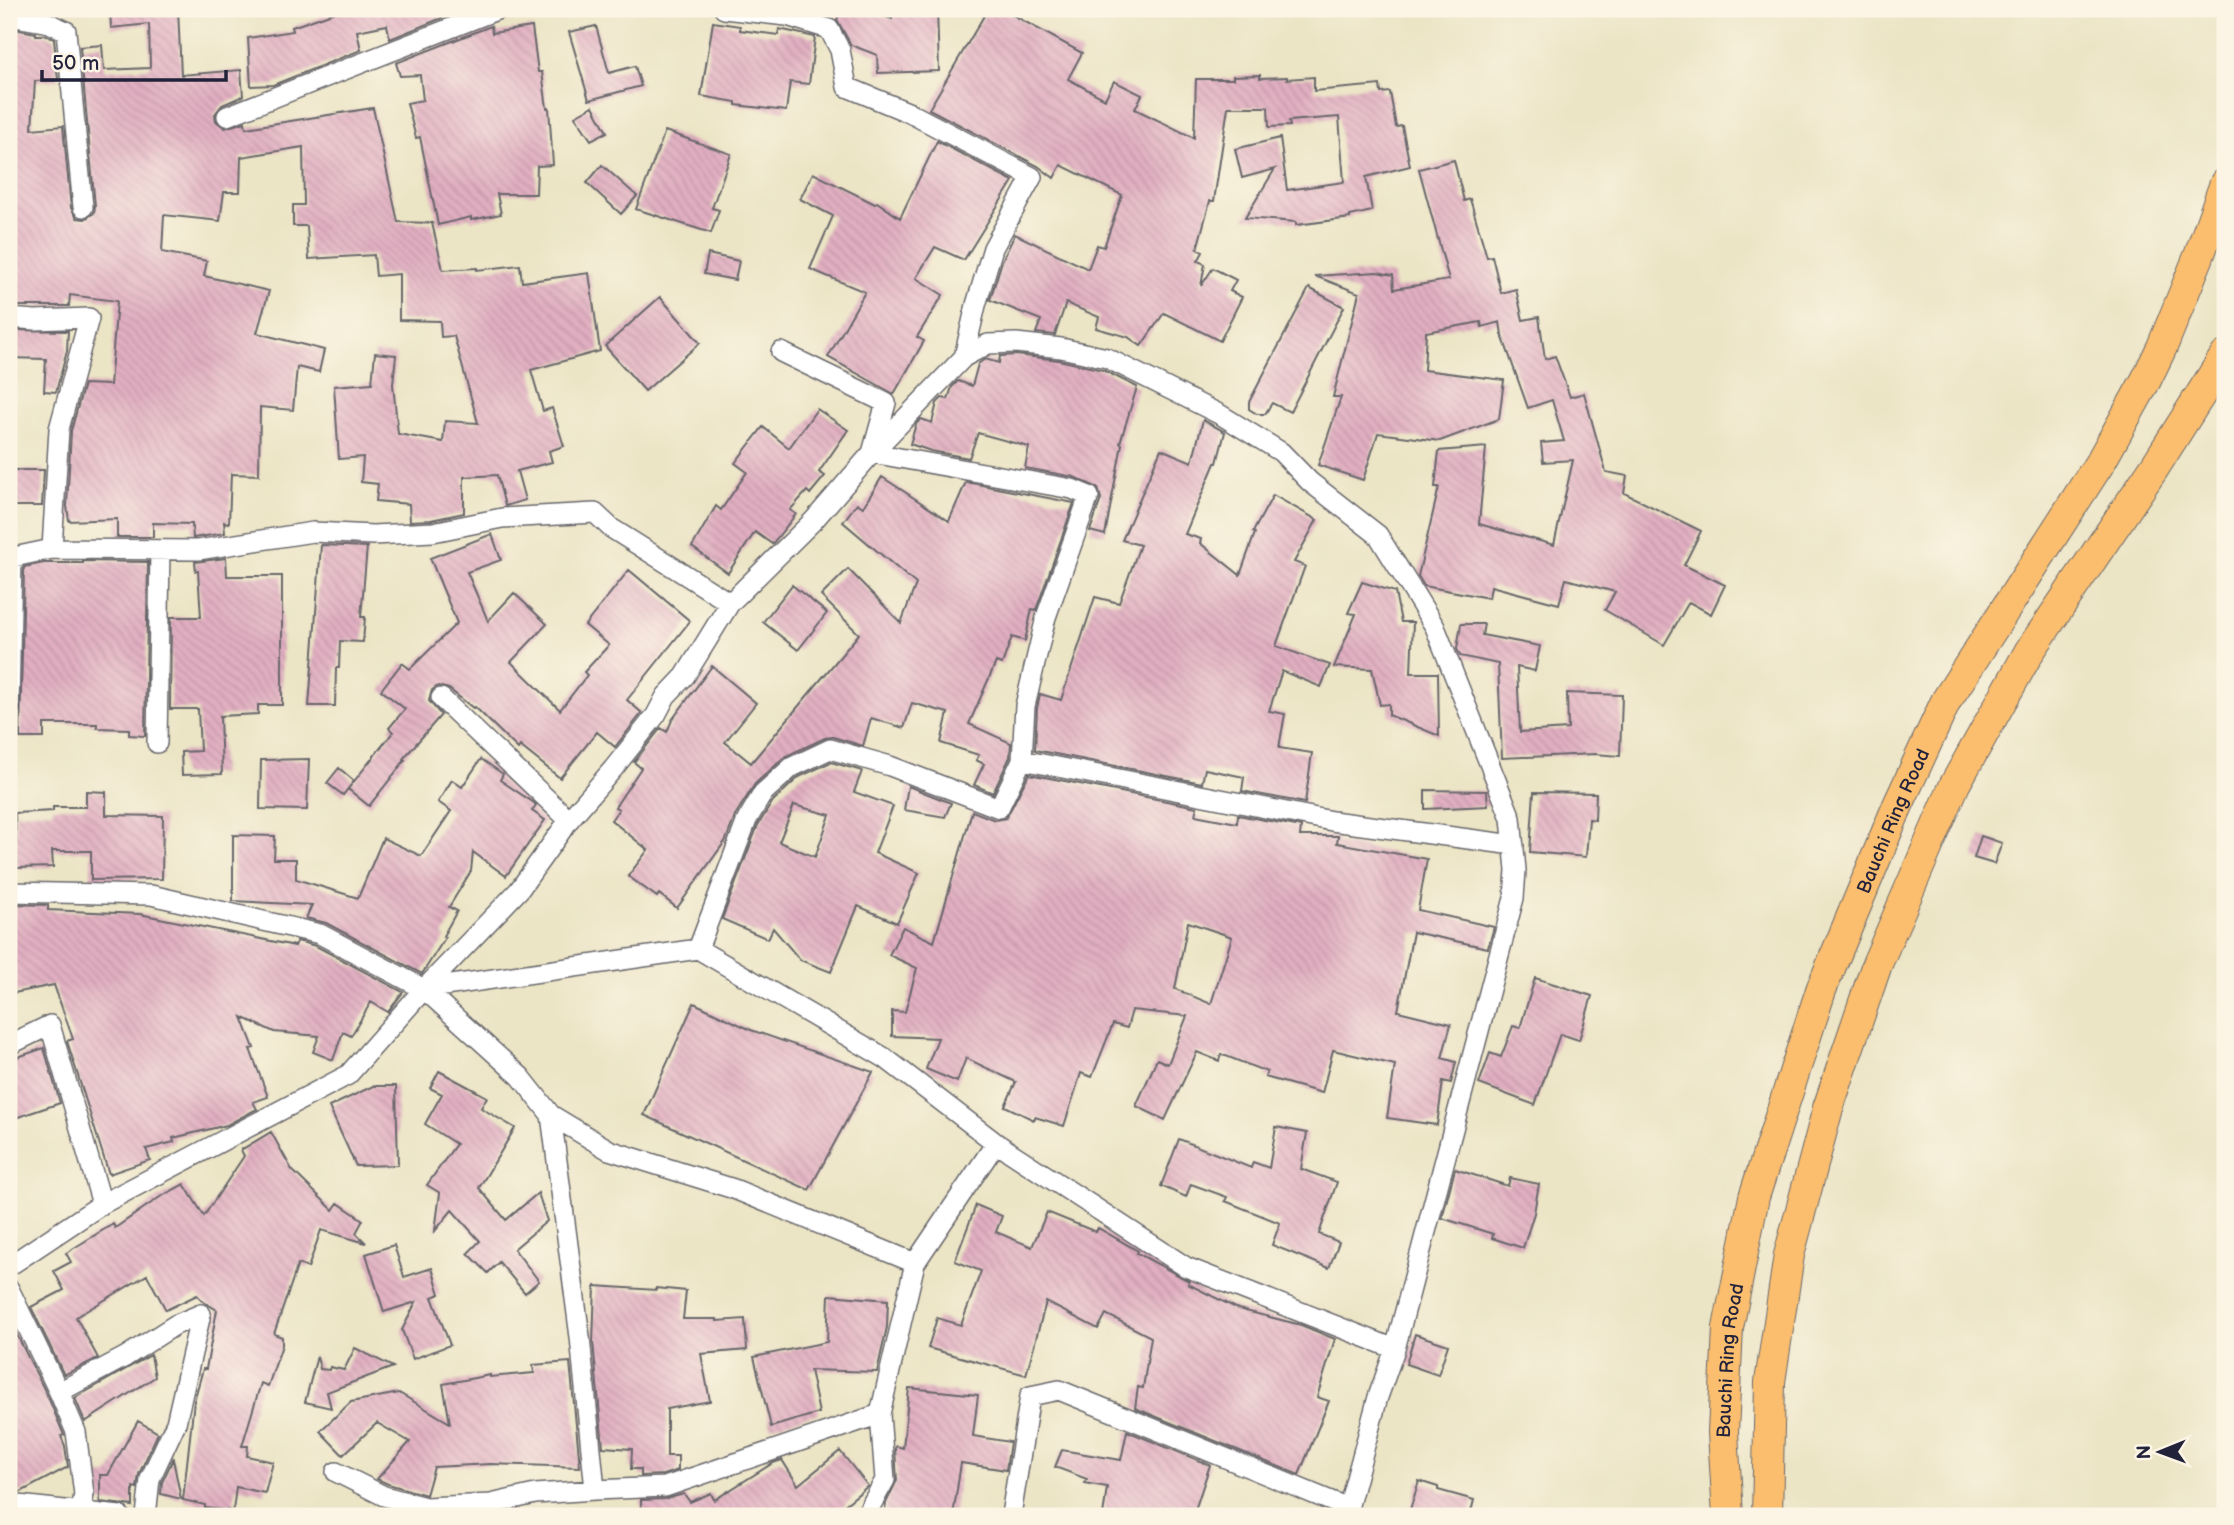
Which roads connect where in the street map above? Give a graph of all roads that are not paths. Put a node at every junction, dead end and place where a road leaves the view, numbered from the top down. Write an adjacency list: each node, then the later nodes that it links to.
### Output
1 (499, 9): 4 (street)
2 (724, 9): 10 (street)
3 (9, 16): 6 (street)
4 (227, 116)
5 (2225, 183): 44 (main road, Bauchi Ring Road)
6 (83, 207)
7 (9, 318): 12 (street)
8 (781, 352): 11 (street)
9 (2225, 356): 45 (main road)
10 (964, 357): 11 (street); 21 (street)
11 (872, 453): 15 (street); 19 (street)
12 (52, 549): 13 (street); 14 (street)
13 (160, 550): 15 (street); 18 (street)
14 (10, 558): 17 (street)
15 (730, 603): 20 (street)
16 (441, 698): 20 (street)
17 (9, 708)
18 (157, 743)
19 (1022, 760): 21 (street); 23 (street)
20 (569, 820): 24 (street)
21 (1514, 845): 32 (street)
22 (9, 892): 24 (street)
23 (698, 949): 24 (street); 27 (street)
24 (424, 989): 26 (street); 28 (street)
25 (9, 1045): 28 (street)
26 (551, 1115): 29 (street); 36 (street)
27 (996, 1143): 29 (street); 32 (street)
28 (102, 1204): 30 (street)
29 (915, 1263): 34 (street)
30 (9, 1266)
31 (9, 1289): 33 (street)
32 (1395, 1349): 39 (street)
33 (59, 1392): 38 (street); 41 (street)
34 (880, 1413): 36 (street); 42 (street)
35 (336, 1472): 36 (street)
36 (595, 1490)
37 (9, 1504): 38 (street)
38 (81, 1512): 40 (street)
39 (1347, 1512): 43 (street)
40 (120, 1516)
41 (146, 1516)
42 (865, 1516)
43 (1014, 1516)
44 (1728, 1516)
45 (1767, 1516)

